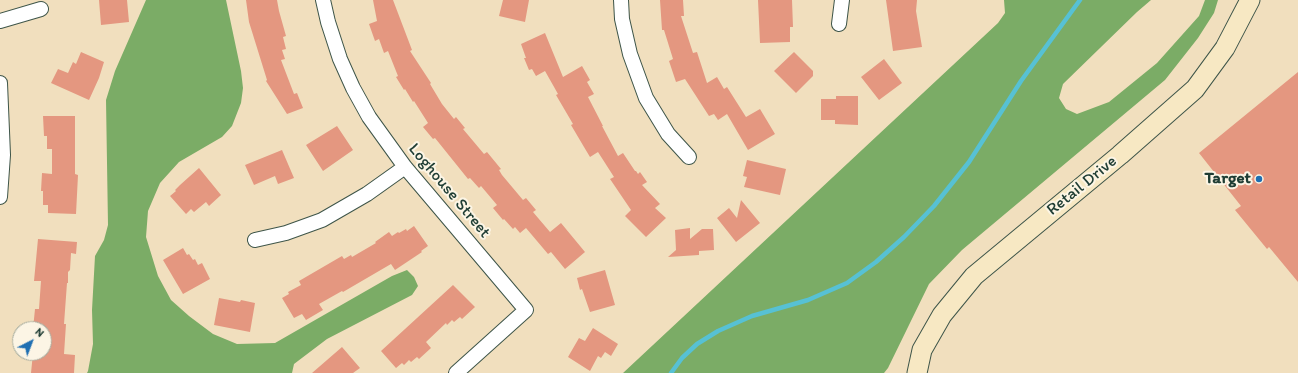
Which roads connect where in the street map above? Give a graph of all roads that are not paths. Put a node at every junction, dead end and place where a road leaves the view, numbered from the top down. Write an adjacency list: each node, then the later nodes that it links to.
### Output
1 (323, 0): 10 (street, Loghouse Street)
2 (621, 0): 9 (street)
3 (842, 0): 7 (street)
4 (1250, 0): 14 (street, Retail Drive)
5 (41, 9): 6 (street)
6 (0, 21)
7 (839, 24)
8 (0, 82): 11 (street)
9 (689, 157)
10 (405, 167): 12 (street); 13 (street, Loghouse Street)
11 (0, 197)
12 (255, 240)
13 (456, 373)
14 (917, 373)

